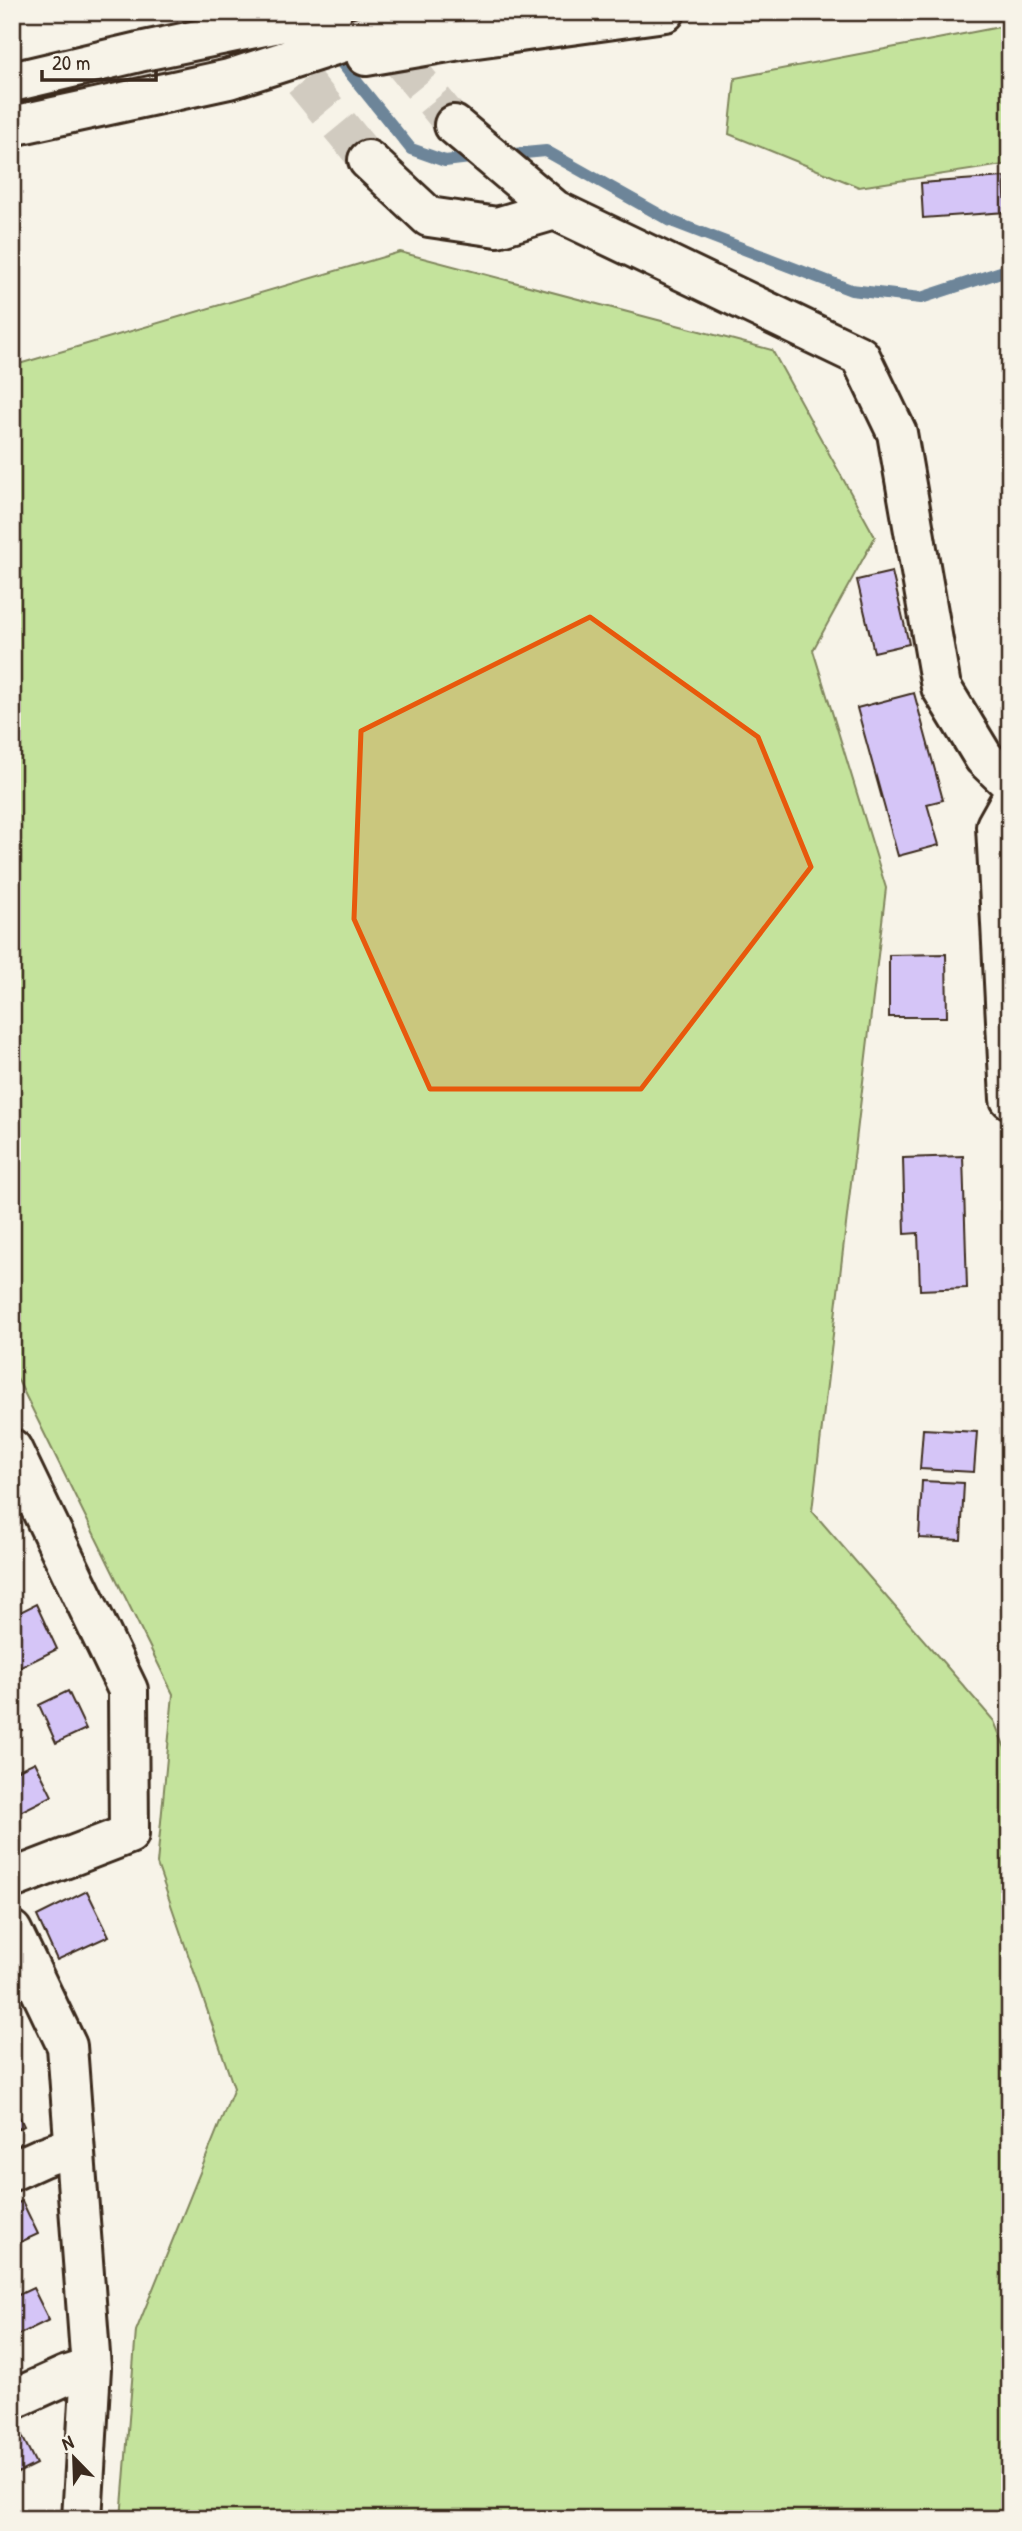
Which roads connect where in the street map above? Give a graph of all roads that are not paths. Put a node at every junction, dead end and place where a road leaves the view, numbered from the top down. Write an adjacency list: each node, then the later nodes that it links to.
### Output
1 (279, 12): 5 (street)
2 (332, 12): 5 (street)
3 (438, 12): 6 (street)
4 (665, 12): 6 (street)
5 (139, 52): 7 (street)
6 (229, 79): 9 (street)
7 (12, 82)
8 (454, 125): 11 (street)
9 (12, 126)
10 (368, 160): 11 (street)
11 (555, 210): 12 (street)
12 (1010, 783)
13 (1010, 801): 14 (street)
14 (1010, 1099)
15 (12, 1449): 16 (street)
16 (12, 1879)
17 (14, 1937): 18 (street)
18 (74, 2146): 19 (street); 20 (street)
19 (12, 2171)
20 (91, 2368): 21 (street); 22 (street)
21 (12, 2400)
22 (82, 2519)

